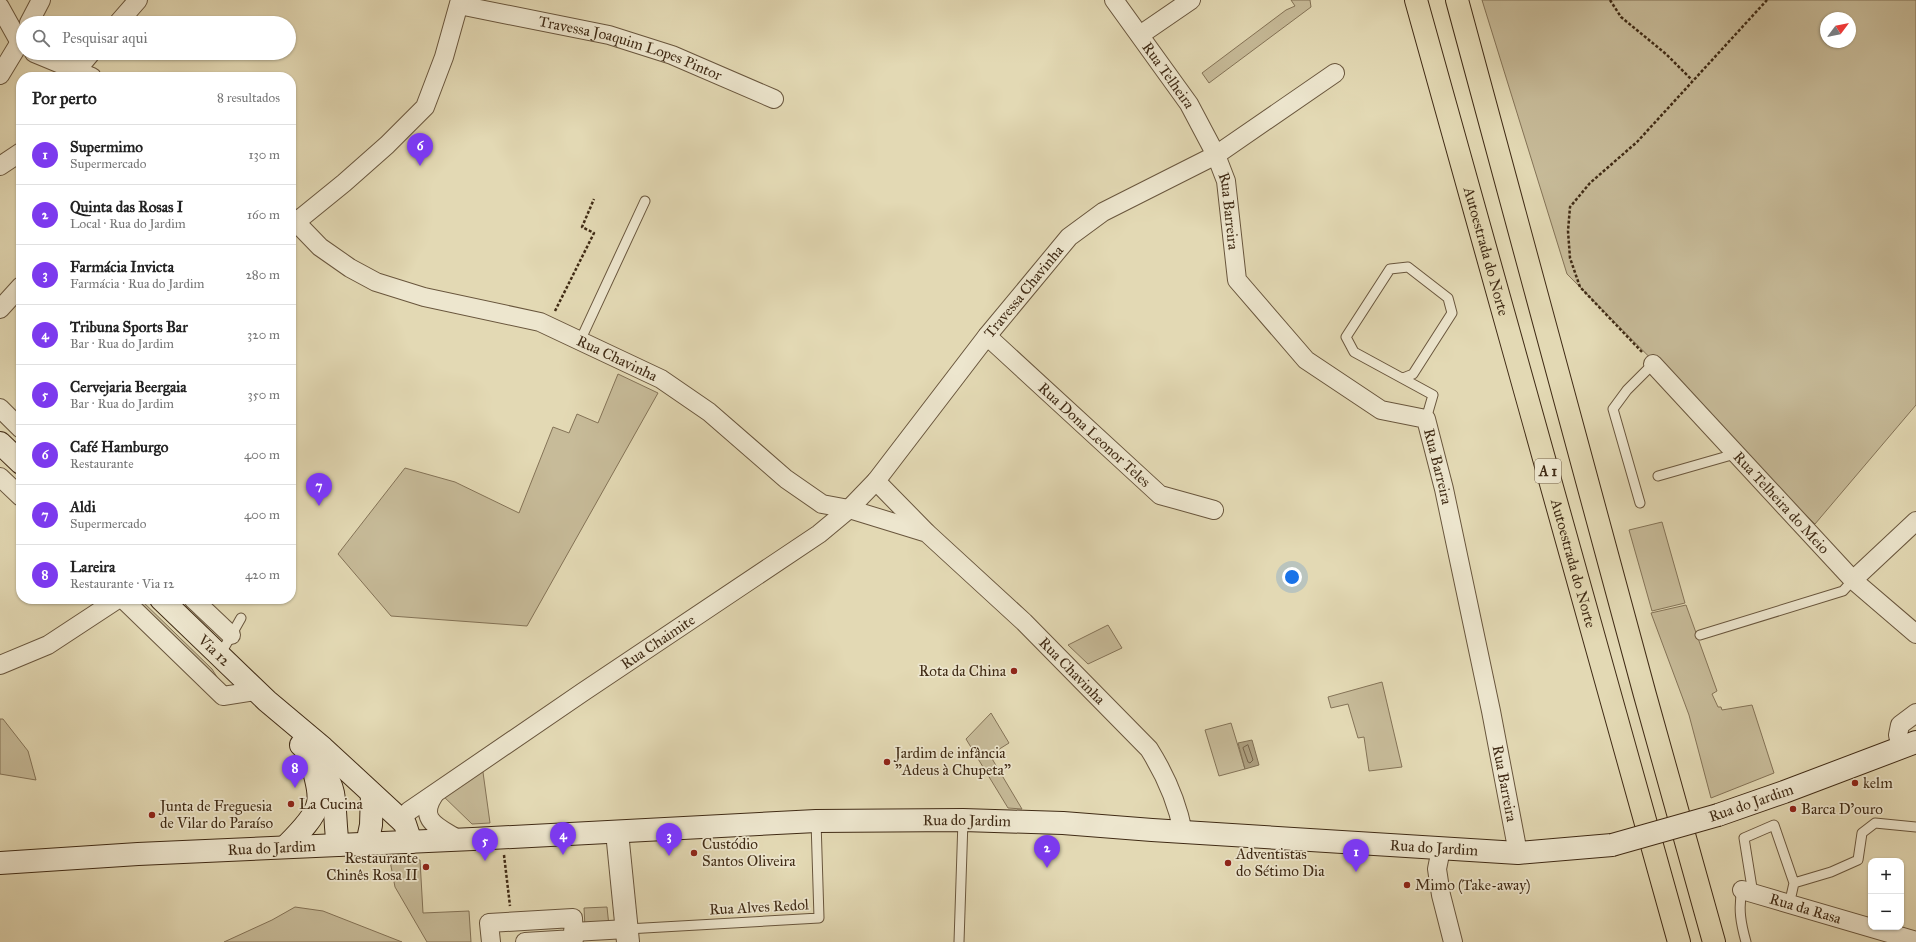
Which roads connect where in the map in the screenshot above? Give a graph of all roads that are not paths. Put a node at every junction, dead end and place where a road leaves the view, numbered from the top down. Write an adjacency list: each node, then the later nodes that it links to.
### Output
1 (41, 0): 9 (street)
2 (138, 0): 10 (street)
3 (1114, 0): 12 (street, Rua Telheira)
4 (1191, 0): 12 (street)
5 (1416, 0): 89 (highway, Autoestrada do Norte / A 1)
6 (1457, 0): 90 (highway, A 1)
7 (460, 2): 20 (street, Travessa Joaquim Lopes Pintor); 25 (street)
8 (0, 7): 11 (street)
9 (33, 16)
10 (124, 16)
11 (16, 31)
12 (1140, 35): 22 (street, Rua Telheira)
13 (16, 56): 19 (street)
14 (53, 60): 16 (street)
15 (88, 60): 17 (street)
16 (75, 72)
17 (82, 72)
18 (1335, 73): 22 (street, Travessa Chavinha)
19 (0, 75)
20 (774, 99)
21 (16, 155): 23 (street)
22 (1216, 155): 29 (street, Travessa Chavinha); 34 (street, Rua Barreira)
23 (0, 166)
24 (645, 201): 30 (lane)
25 (296, 217)
26 (296, 222): 30 (street, Rua Chavinha)
27 (16, 291): 28 (street)
28 (0, 309)
29 (987, 336): 41 (street, Travessa Chavinha); 45 (street, Rua Dona Leonor Teles)
30 (580, 341): 44 (street, Rua Chavinha)
31 (1653, 364): 37 (street, Rua Telheira do Meio); 43 (lane)
32 (1403, 378): 32 (lane); 34 (lane)
33 (0, 408): 35 (street)
34 (1426, 419): 77 (street, Rua Barreira)
35 (16, 424)
36 (0, 443): 38 (main road)
37 (1735, 454): 39 (lane); 48 (street, Rua Telheira do Meio)
38 (16, 458)
39 (1658, 476)
40 (0, 477): 42 (street)
41 (876, 481): 44 (street, Rua Chaimite); 47 (street, Rua Chavinha)
42 (16, 492)
43 (1640, 502)
44 (849, 509): 47 (street, Rua Chavinha); 64 (street, Rua Chaimite)
45 (1214, 510)
46 (1916, 521): 48 (street)
47 (927, 533): 70 (street, Rua Chavinha)
48 (1854, 580): 54 (street, Rua Telheira do Meio); 55 (lane)
49 (110, 604): 58 (street)
50 (128, 604): 59 (street)
51 (166, 604): 57 (main road, Via 12)
52 (198, 604): 56 (street)
53 (240, 618): 56 (lane)
54 (1916, 634)
55 (1700, 635)
56 (231, 636): 57 (lane)
57 (219, 656): 59 (main road, Via 12)
58 (0, 665)
59 (262, 696): 61 (main road, Via 12); 63 (main road, Via 12)
60 (1916, 713): 62 (street)
61 (295, 739): 74 (main road, Via 12); 75 (main road, Via 12)
62 (1908, 745): 77 (main road, Rua do Jardim, bridge)
63 (372, 794): 65 (main road, Via 12); 73 (main road)
64 (434, 795): 65 (street, Rua Chaimite); 71 (street)
65 (401, 820): 72 (main road, Via 12)
66 (964, 820): 67 (main road, Rua do Jardim); 70 (main road, Rua do Jardim); 87 (lane)
67 (816, 821): 69 (main road, Rua do Jardim); 83 (lane, Rua Alves Redol)
68 (1916, 827): 79 (lane)
69 (617, 832): 71 (main road, Rua do Jardim); 83 (main road)
70 (1183, 832): 76 (main road, Rua do Jardim)
71 (459, 840): 72 (main road, Rua do Jardim)
72 (412, 842): 73 (main road, Rua do Jardim)
73 (367, 844): 74 (main road, Rua do Jardim)
74 (338, 845): 75 (main road, Rua do Jardim)
75 (285, 847): 78 (main road, Rua do Jardim)
76 (1441, 849): 77 (main road, Rua do Jardim); 88 (street)
77 (1518, 853)
78 (0, 863)
79 (1794, 884): 80 (lane); 81 (lane)
80 (1748, 892): 81 (street, Rua da Rasa); 91 (lane)
81 (1789, 905): 84 (street, Rua da Rasa)
82 (573, 932): 83 (street); 85 (street); 86 (street)
83 (627, 935)
84 (1916, 941)
85 (491, 942)
86 (526, 942)
87 (959, 942)
88 (1453, 942)
89 (1679, 942)
90 (1714, 942)
91 (1746, 942)

